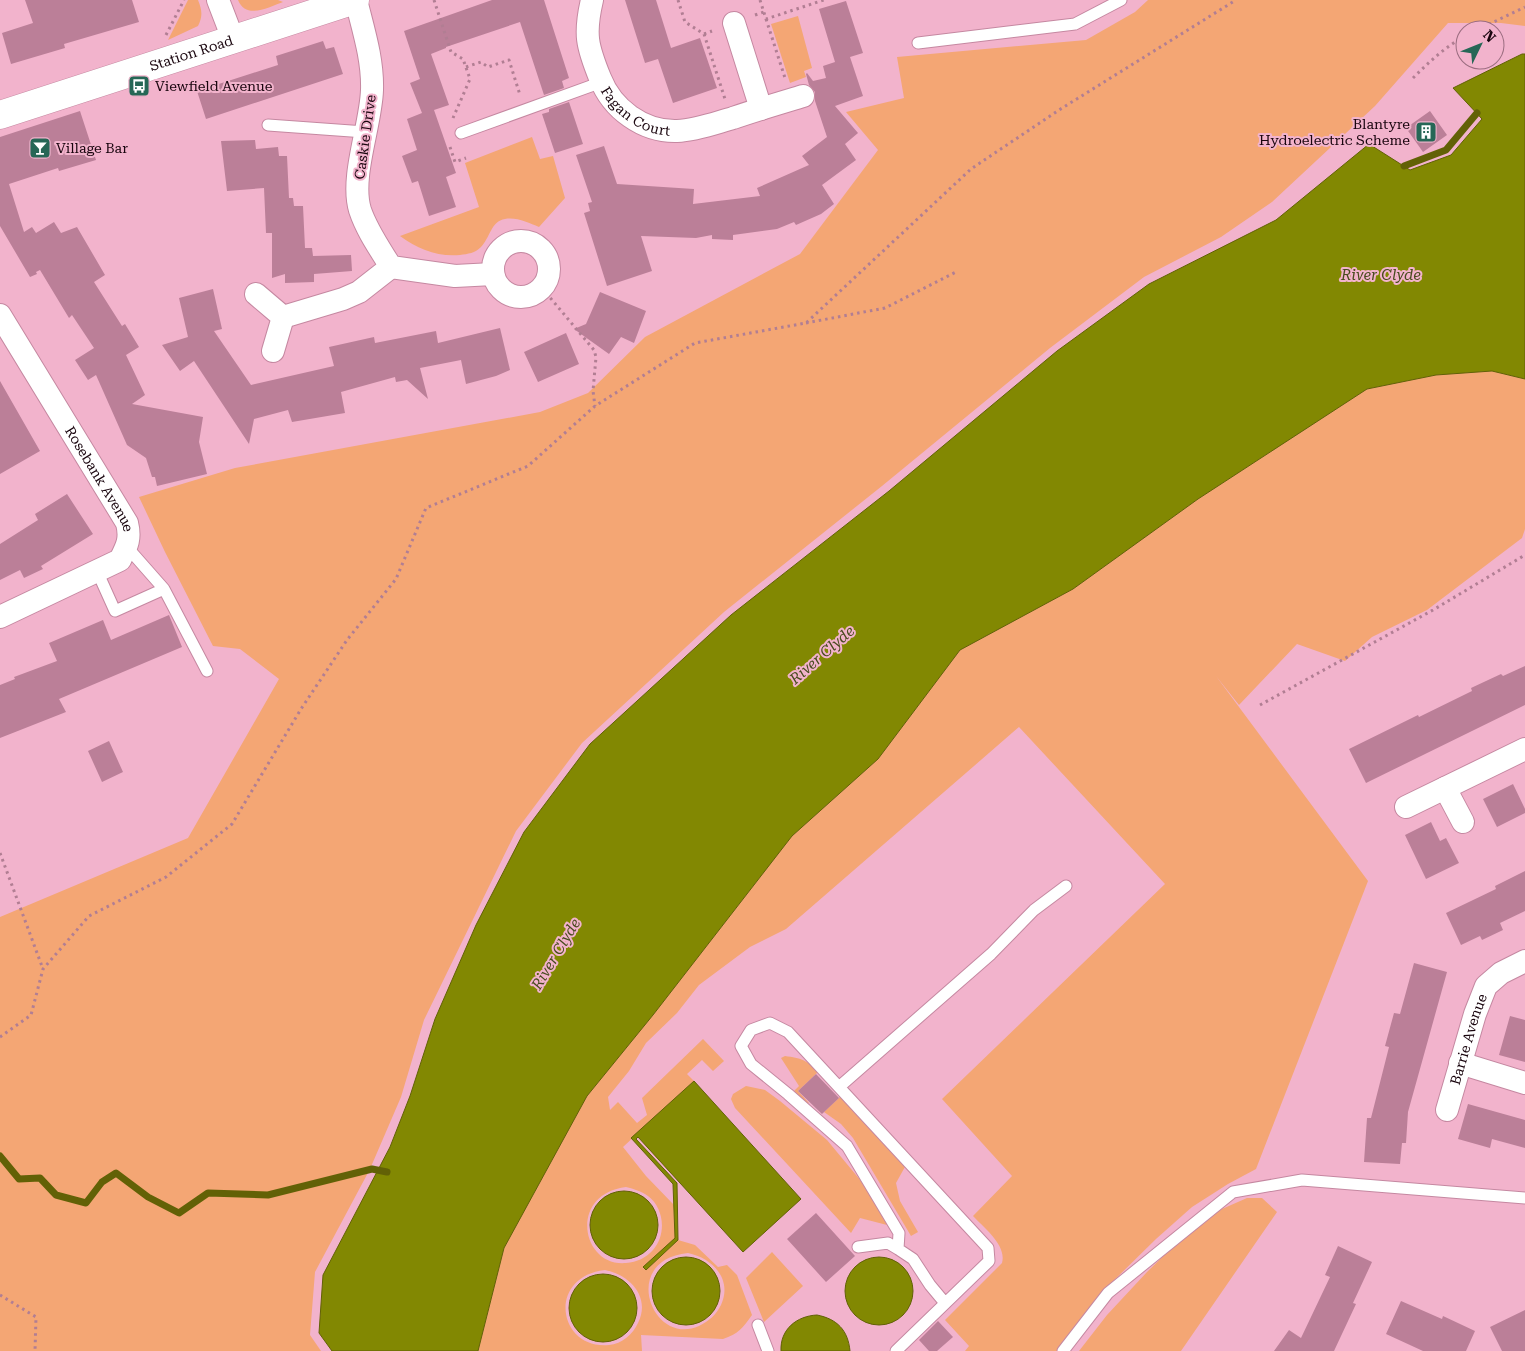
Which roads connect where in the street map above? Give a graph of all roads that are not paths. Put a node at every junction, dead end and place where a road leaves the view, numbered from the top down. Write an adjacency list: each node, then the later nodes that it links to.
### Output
1 (218, 0): 6 (street)
2 (356, 0): 6 (street, Station Road); 13 (street, Caskie Drive)
3 (592, 0): 8 (street, Fagan Court)
4 (1121, 0): 7 (lane)
5 (734, 23): 10 (street)
6 (234, 40): 11 (street, Station Road)
7 (918, 43)
8 (602, 82): 10 (street, Fagan Court); 14 (lane)
9 (797, 98): 10 (street, Fagan Court)
10 (761, 109)
11 (0, 115)
12 (268, 125): 13 (lane)
13 (365, 132): 15 (street, Caskie Drive)
14 (461, 133)
15 (391, 268): 16 (street); 19 (street)
16 (493, 274): 16 (street)
17 (256, 294): 19 (street)
18 (0, 316): 21 (street, Rosebank Avenue)
19 (283, 317): 20 (street)
20 (273, 351)
21 (126, 547): 22 (street, Rosebank Avenue); 23 (lane)
22 (98, 570): 23 (lane); 24 (street, Rosebank Avenue)
23 (164, 589): 25 (lane)
24 (0, 617)
25 (207, 671)
26 (1525, 749): 27 (street)
27 (1445, 788): 28 (street); 29 (street)
28 (1406, 808)
29 (1463, 822)
30 (1066, 886): 34 (lane)
31 (1525, 961): 32 (street, Barrie Avenue)
32 (1460, 1062): 33 (street); 35 (street, Barrie Avenue)
33 (1525, 1083)
34 (839, 1087): 38 (lane); 39 (lane)
35 (1447, 1110)
36 (1525, 1198): 43 (lane)
37 (858, 1247): 38 (lane)
38 (898, 1249): 39 (lane)
39 (945, 1303): 42 (lane)
40 (758, 1325): 41 (lane)
41 (768, 1351)
42 (896, 1351)
43 (1063, 1351)

